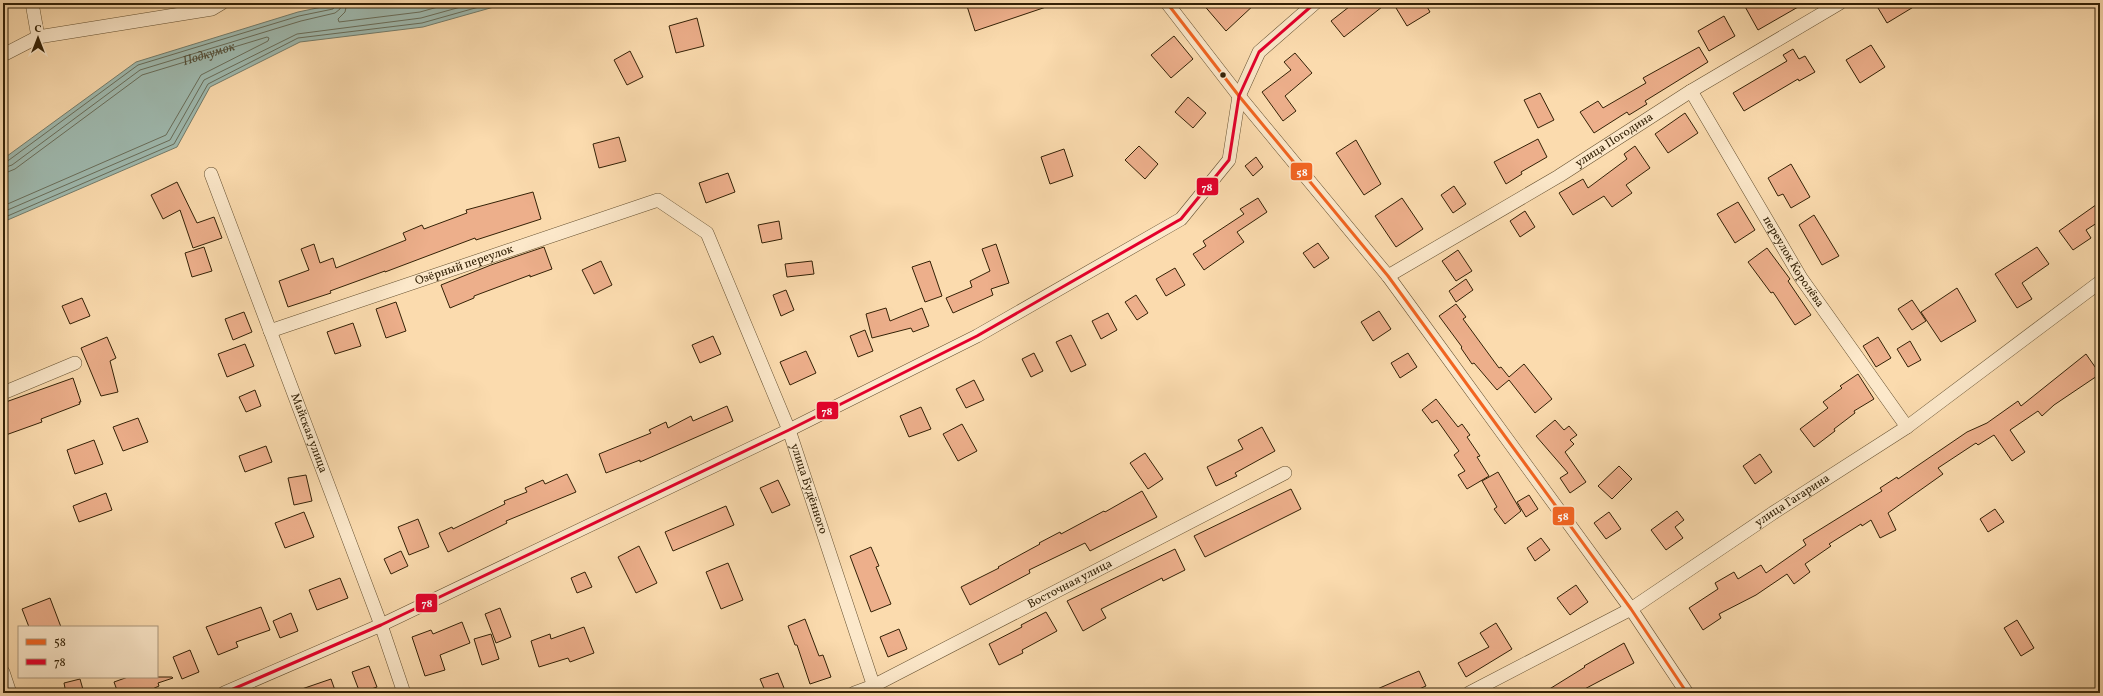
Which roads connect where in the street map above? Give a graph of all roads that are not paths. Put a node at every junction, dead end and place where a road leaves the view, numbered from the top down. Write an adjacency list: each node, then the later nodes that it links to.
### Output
1 (32, 3): 6 (street)
2 (222, 3): 6 (street)
3 (1167, 3): 9 (street)
4 (1315, 3): 9 (street)
5 (1840, 3): 8 (street, улица Погодина)
6 (38, 37): 7 (street)
7 (3, 54)
8 (1691, 91): 12 (street, улица Погодина); 17 (street, переулок Королёва)
9 (1239, 96): 12 (street); 18 (street)
10 (211, 174): 14 (street, Майская улица)
11 (658, 200): 14 (street, Озёрный переулок); 18 (street, улица Будённого)
12 (1388, 276): 20 (street)
13 (2100, 282): 17 (street, улица Гагарина)
14 (270, 331): 21 (street, Майская улица)
15 (75, 363): 16 (street)
16 (3, 393)
17 (1907, 427): 20 (street, улица Гагарина)
18 (789, 430): 21 (street); 23 (street, улица Будённого)
19 (1285, 473): 23 (street, Восточная улица)
20 (1631, 609): 28 (street, улица Гагарина); 29 (street)
21 (381, 625): 25 (street); 26 (street, Майская улица)
22 (3, 672): 24 (street)
23 (875, 689): 27 (street, Восточная улица)
24 (10, 693)
25 (224, 693)
26 (404, 693)
27 (854, 693)
28 (1469, 693)
29 (1687, 693)

